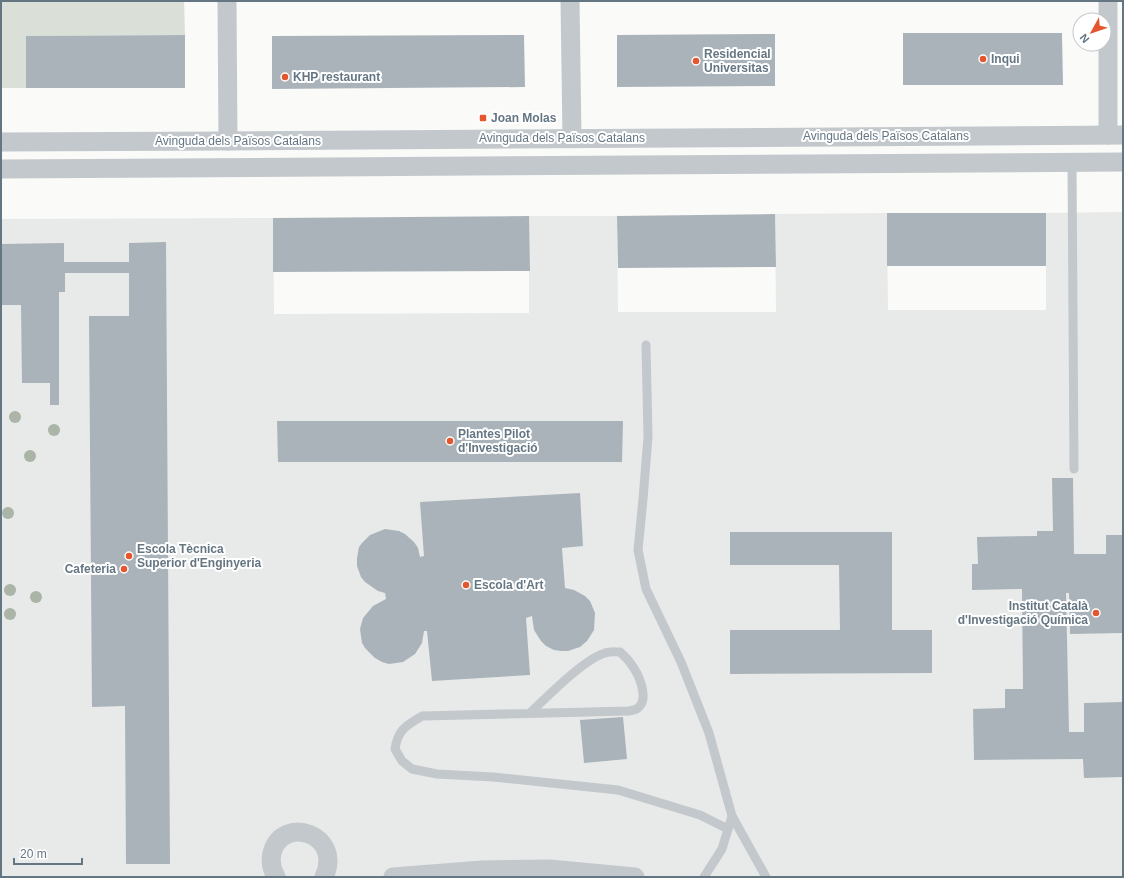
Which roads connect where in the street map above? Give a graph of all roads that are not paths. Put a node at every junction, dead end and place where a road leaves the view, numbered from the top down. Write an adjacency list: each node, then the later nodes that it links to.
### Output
1 (227, 1): 7 (street)
2 (570, 1): 5 (street)
3 (1108, 1): 4 (street)
4 (1115, 135): 5 (street, Avinguda dels Països Catalans)
5 (572, 138): 7 (street, Avinguda dels Països Catalans)
6 (1, 142): 7 (street, Avinguda dels Països Catalans)
7 (228, 142)
8 (1123, 162): 9 (street)
9 (1072, 163): 10 (street); 12 (lane)
10 (1, 169)
11 (646, 345): 14 (lane)
12 (1074, 469)
13 (530, 713): 13 (lane); 15 (lane)
14 (732, 816): 15 (lane); 21 (lane)
15 (728, 829): 20 (lane)
16 (276, 877): 17 (street)
17 (324, 877)
18 (393, 877): 19 (street)
19 (635, 877)
20 (704, 877)
21 (766, 877)

